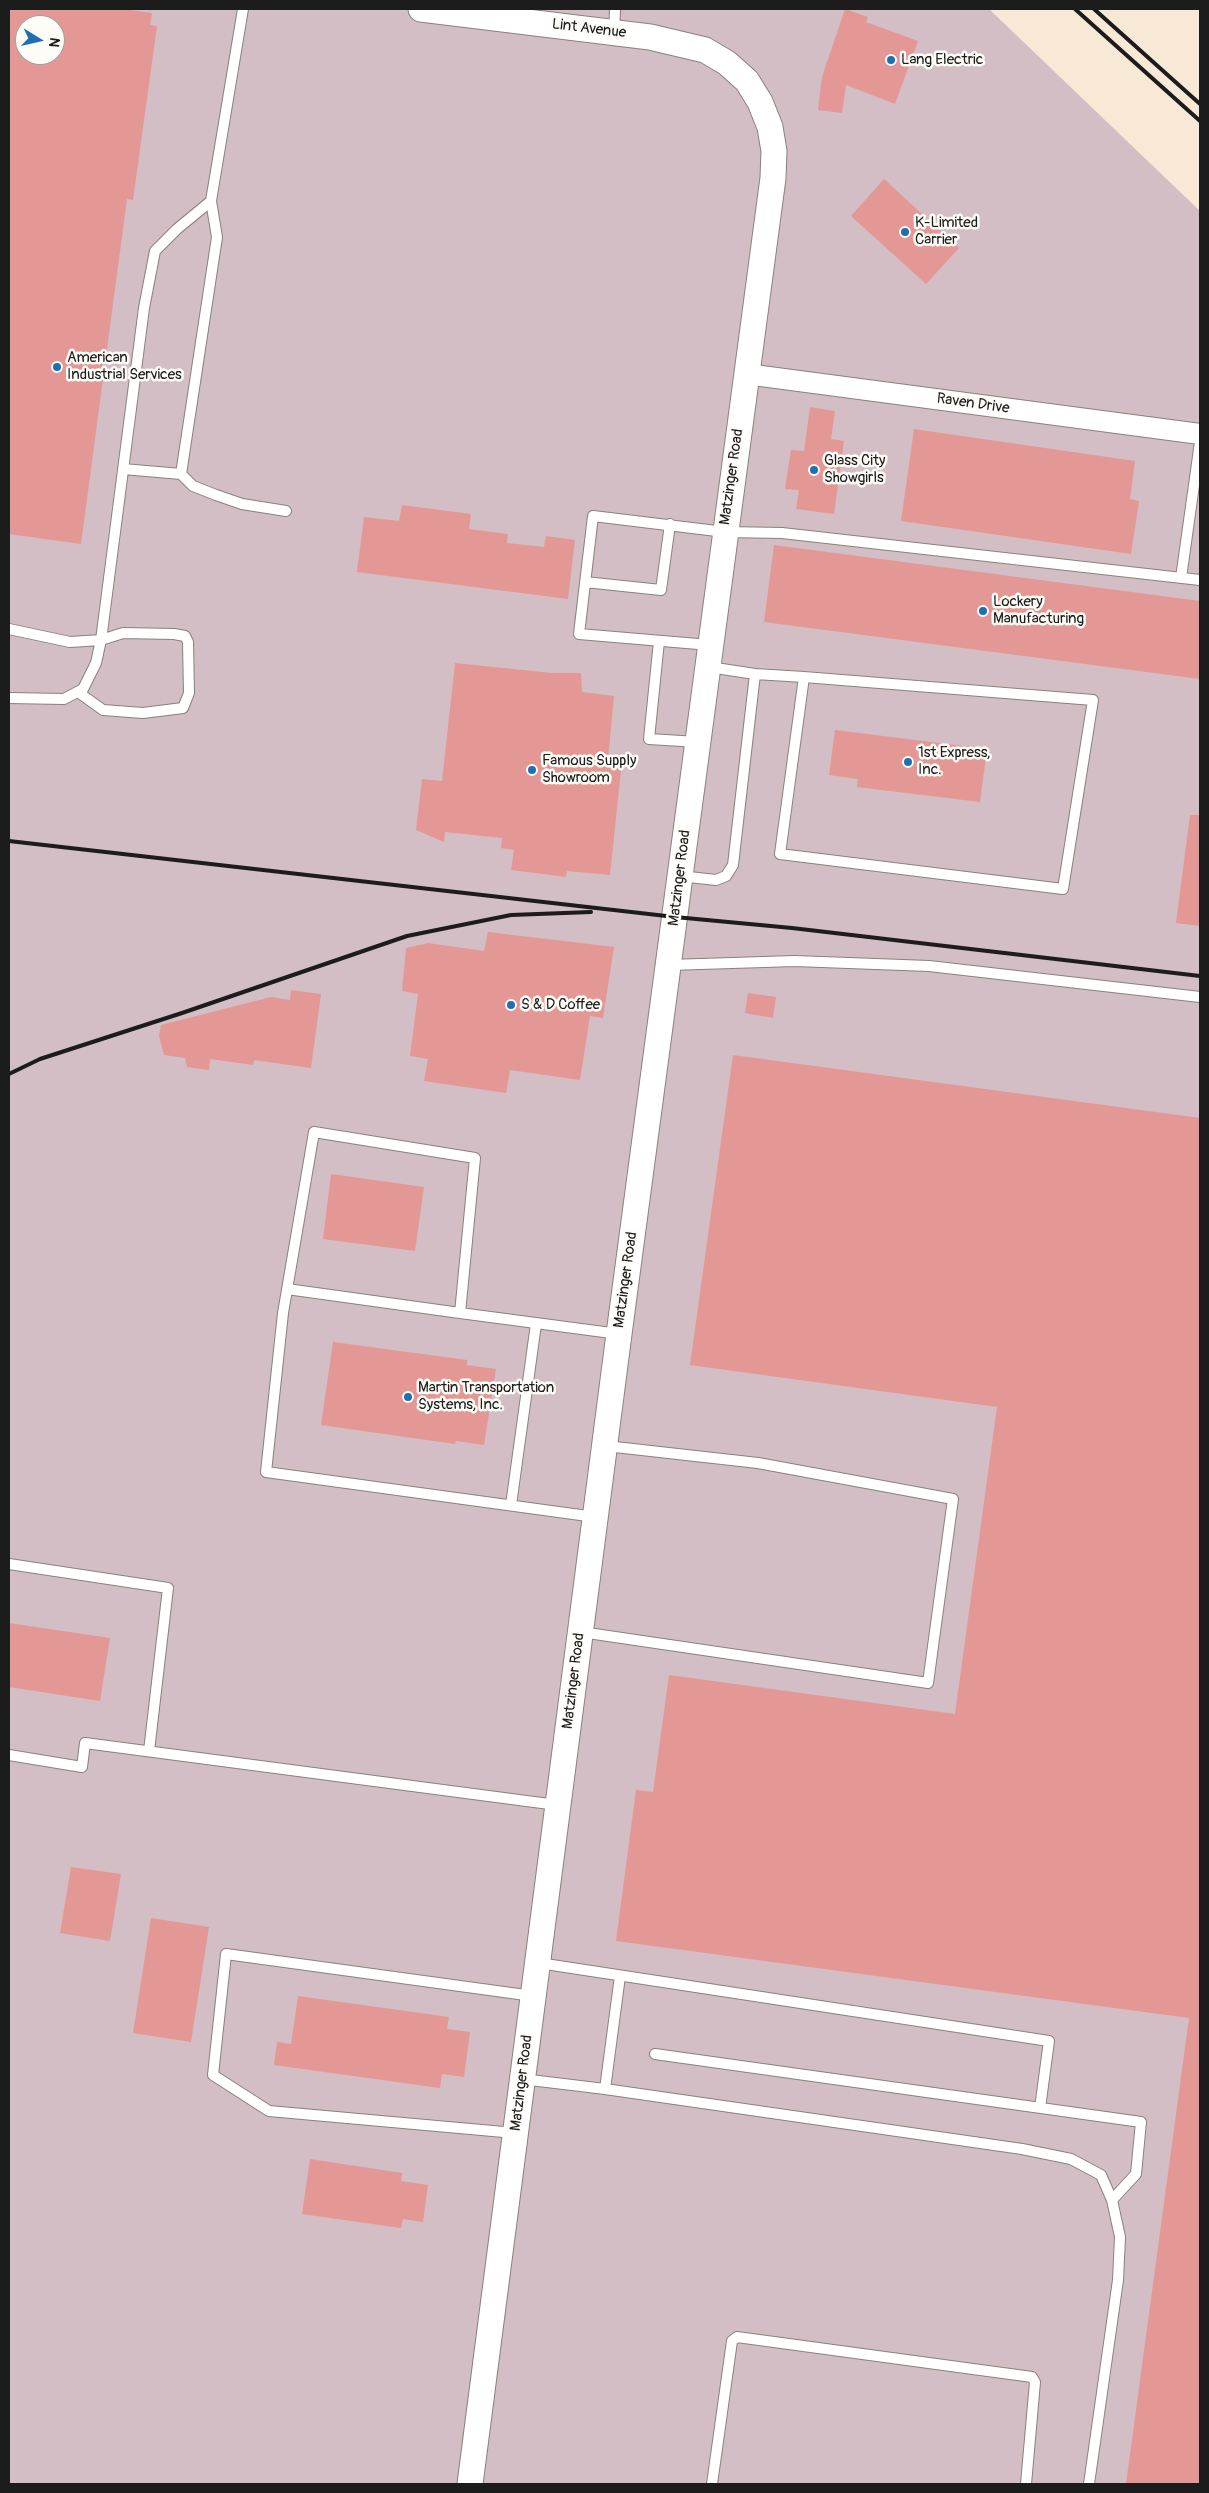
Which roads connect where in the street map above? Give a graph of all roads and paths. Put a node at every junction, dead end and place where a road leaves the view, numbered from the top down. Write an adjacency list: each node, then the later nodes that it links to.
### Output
1 (243, 9): 5 (lane)
2 (421, 9): 3 (street, Lint Avenue)
3 (614, 21): 4 (street, Lint Avenue)
4 (747, 81): 6 (street, Matzinger Road)
5 (211, 201): 9 (lane); 10 (lane)
6 (746, 374): 7 (street, Raven Drive); 13 (street, Matzinger Road)
7 (1200, 434)
8 (1200, 442): 14 (lane)
9 (123, 470): 10 (lane); 18 (lane)
10 (180, 474): 11 (lane)
11 (286, 511)
12 (670, 524): 13 (lane); 16 (lane); 16 (lane)
13 (725, 532): 14 (lane); 20 (street, Matzinger Road)
14 (1181, 578): 15 (lane)
15 (1200, 580)
16 (585, 582): 19 (lane)
17 (9, 629): 18 (lane)
18 (101, 640): 23 (lane); 23 (lane)
19 (659, 641): 20 (lane); 25 (lane)
20 (710, 656): 21 (lane); 25 (street, Matzinger Road)
21 (755, 674): 22 (lane); 26 (lane)
22 (804, 677): 22 (lane)
23 (78, 692): 24 (lane)
24 (9, 698)
25 (698, 742): 26 (street, Matzinger Road)
26 (680, 876): 27 (street, Matzinger Road)
27 (669, 965): 28 (lane); 32 (street, Matzinger Road)
28 (1200, 997)
29 (287, 1289): 30 (lane); 30 (lane); 34 (lane)
30 (460, 1313): 31 (lane)
31 (536, 1324): 32 (lane); 34 (lane)
32 (619, 1334): 33 (street, Matzinger Road)
33 (606, 1446): 35 (street, Matzinger Road); 37 (lane)
34 (511, 1505): 35 (lane)
35 (596, 1517): 37 (street, Matzinger Road)
36 (9, 1564): 38 (lane)
37 (580, 1632): 40 (street, Matzinger Road)
38 (149, 1751): 39 (lane); 40 (lane)
39 (9, 1755)
40 (558, 1805): 41 (street, Matzinger Road)
41 (539, 1963): 42 (lane); 43 (street, Matzinger Road)
42 (620, 1976): 46 (lane); 47 (lane)
43 (533, 1996): 45 (street, Matzinger Road); 48 (lane)
44 (655, 2054): 47 (lane)
45 (522, 2079): 46 (lane); 48 (street, Matzinger Road)
46 (605, 2089): 49 (lane)
47 (1040, 2108): 49 (lane)
48 (515, 2133): 50 (street, Matzinger Road)
49 (1112, 2200): 53 (lane)
50 (470, 2484)
51 (712, 2484): 52 (lane)
52 (1026, 2484)
53 (1089, 2484)

